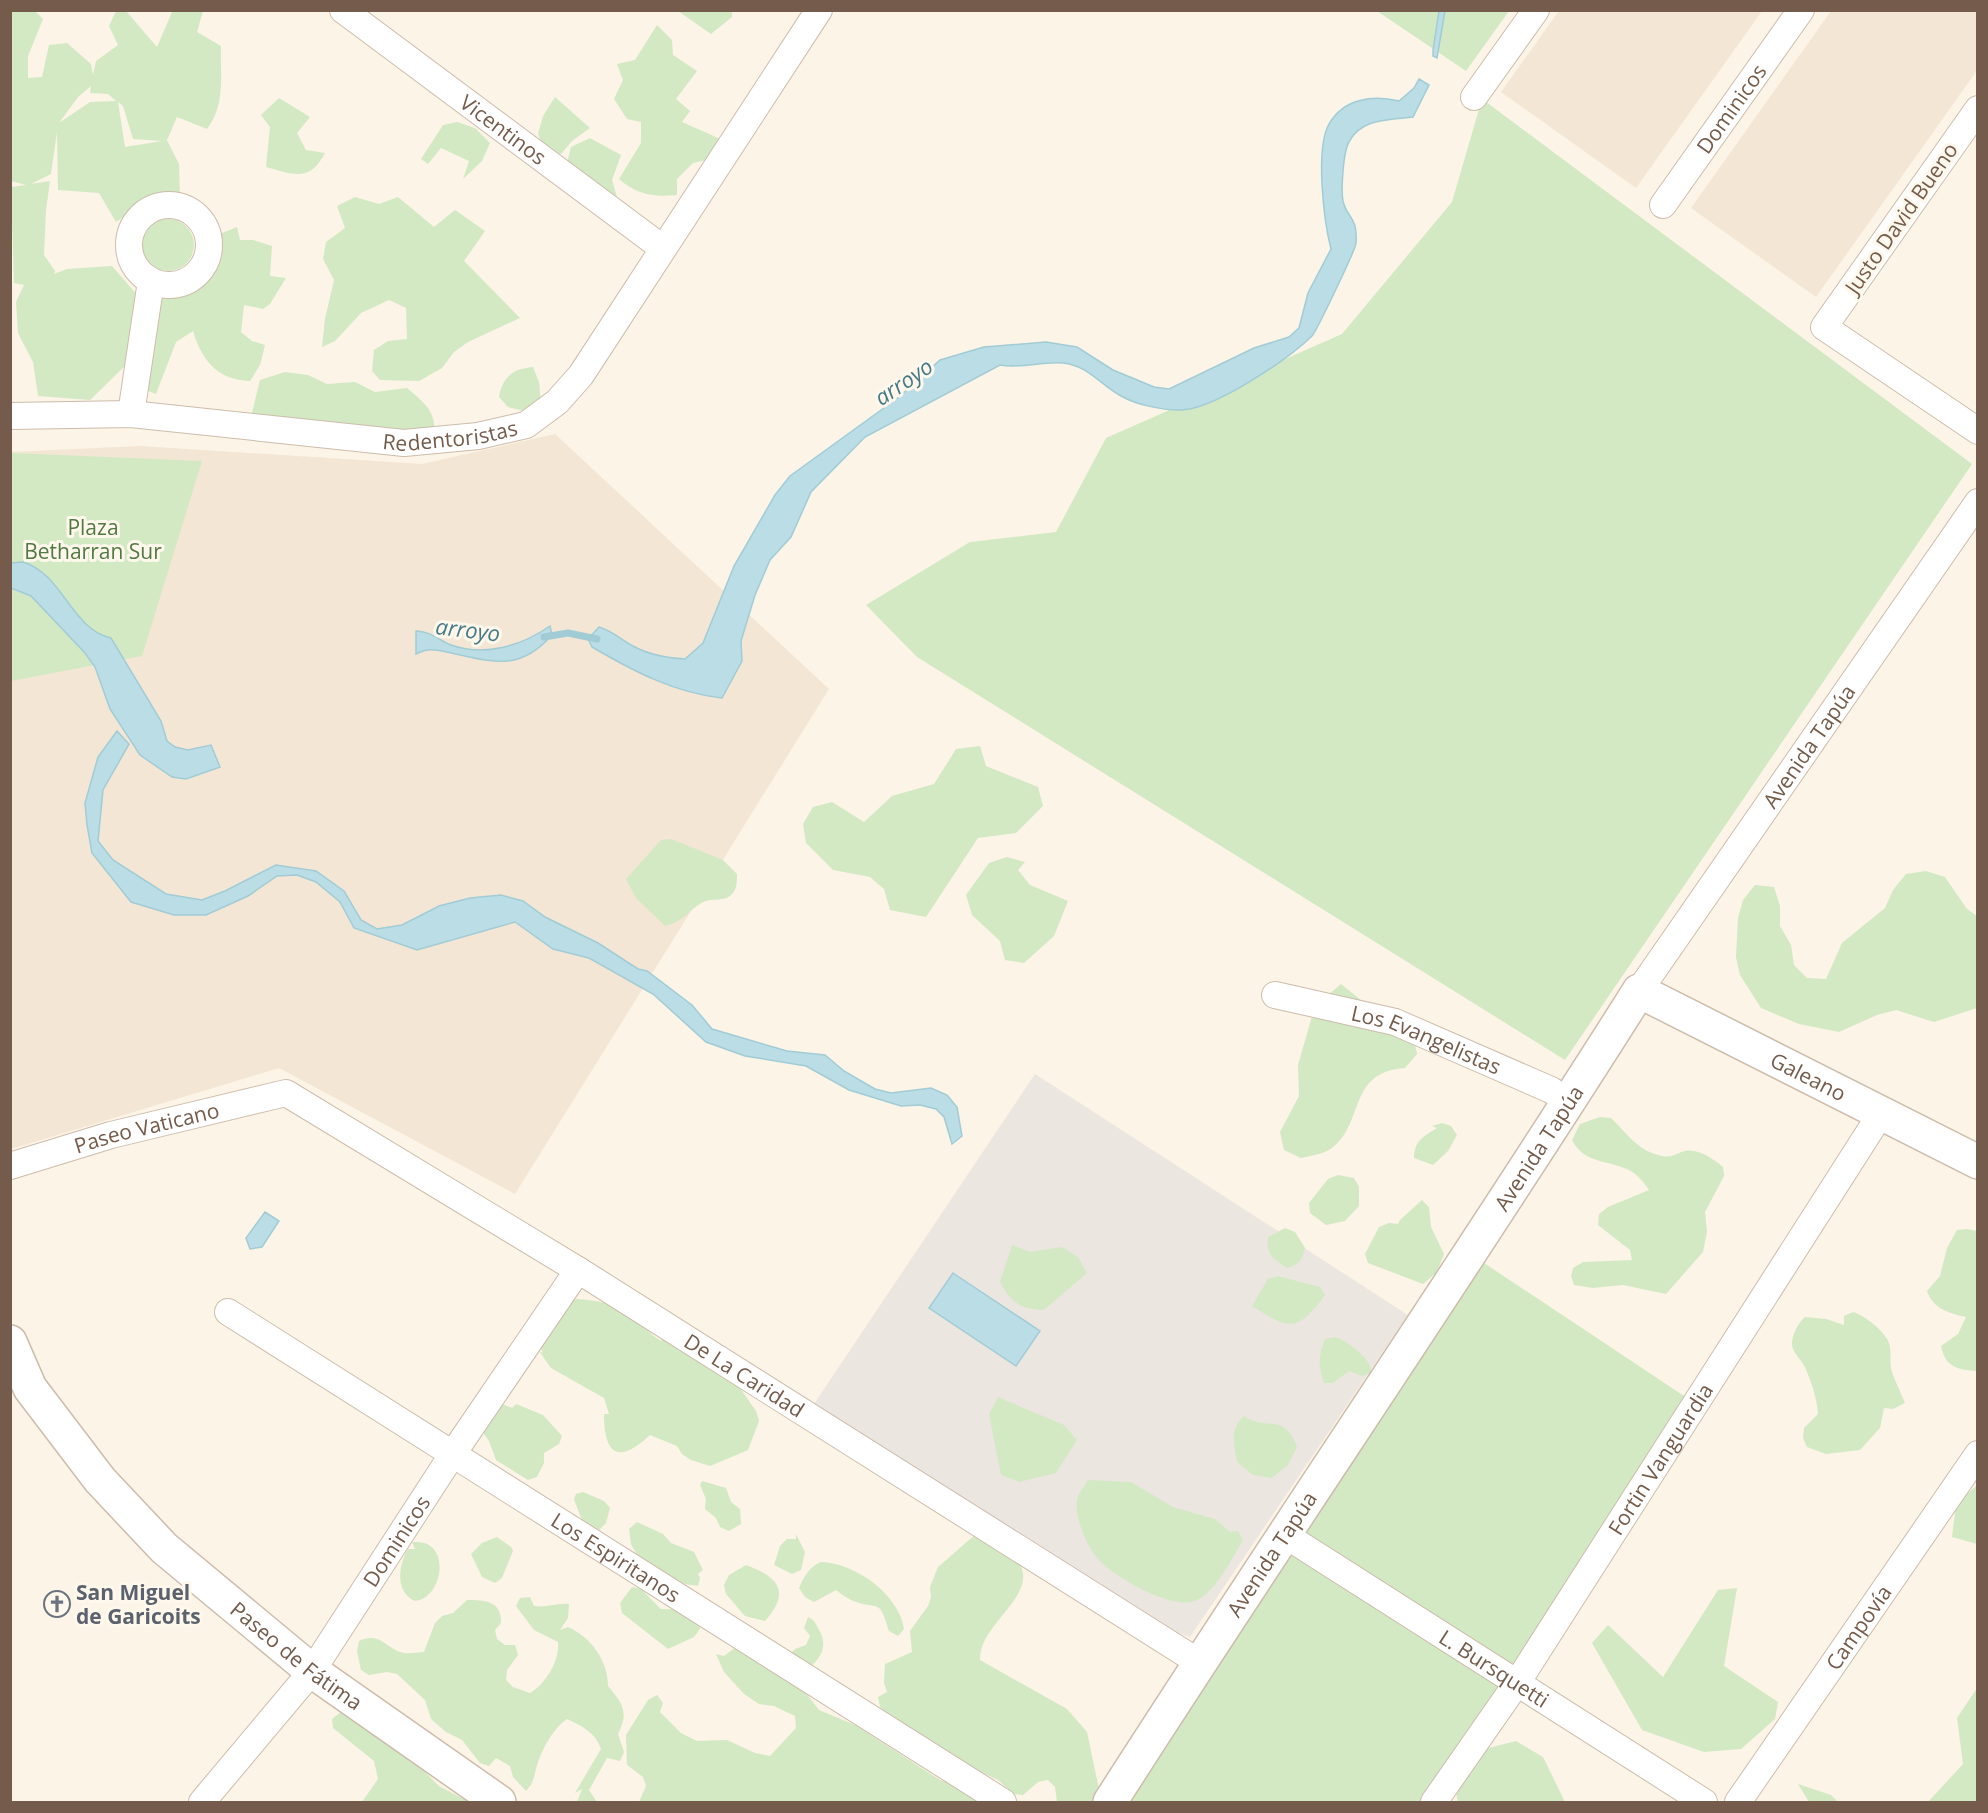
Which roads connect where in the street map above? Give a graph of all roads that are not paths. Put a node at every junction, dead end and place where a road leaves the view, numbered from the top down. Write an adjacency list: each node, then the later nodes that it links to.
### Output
1 (343, 10): 8 (street, Vicentinos)
2 (819, 10): 8 (street, Redentoristas)
3 (1536, 10): 5 (street)
4 (1801, 10): 7 (street, Dominicos)
5 (1474, 97)
6 (1977, 109): 12 (street, Justo David Bueno)
7 (1663, 205)
8 (662, 248): 10 (street, Redentoristas)
9 (151, 281): 10 (street)
10 (131, 414): 11 (street, Redentoristas)
11 (10, 416)
12 (1977, 431)
13 (1977, 502): 14 (street, Avenida Tapúa)
14 (1639, 991): 17 (street, Avenida Tapúa); 18 (street, Galeano)
15 (1275, 994): 17 (street, Los Evangelistas)
16 (286, 1093): 20 (street, Paseo Vaticano); 21 (street, De La Caridad)
17 (1569, 1102): 26 (street, Avenida Tapúa)
18 (1882, 1112): 19 (street, Galeano); 29 (street, Fortin Vanguardia)
19 (1977, 1162)
20 (10, 1166)
21 (578, 1270): 25 (street, Dominicos); 27 (street, De La Caridad)
22 (228, 1312): 25 (street, Los Espiritanos)
23 (10, 1342): 28 (street, Paseo de Fátima)
24 (1977, 1454): 36 (street, Campovía)
25 (452, 1455): 28 (street, Dominicos); 32 (street, Los Espiritanos)
26 (1285, 1535): 27 (street, Avenida Tapúa); 29 (street, L. Bursquetti)
27 (1200, 1663): 33 (street, Avenida Tapúa)
28 (312, 1671): 30 (street, Dominicos); 31 (street, Paseo de Fátima)
29 (1517, 1683): 34 (street, Fortin Vanguardia); 35 (street, L. Bursquetti)
30 (202, 1803)
31 (499, 1803)
32 (1003, 1803)
33 (1110, 1803)
34 (1434, 1803)
35 (1704, 1803)
36 (1738, 1803)

